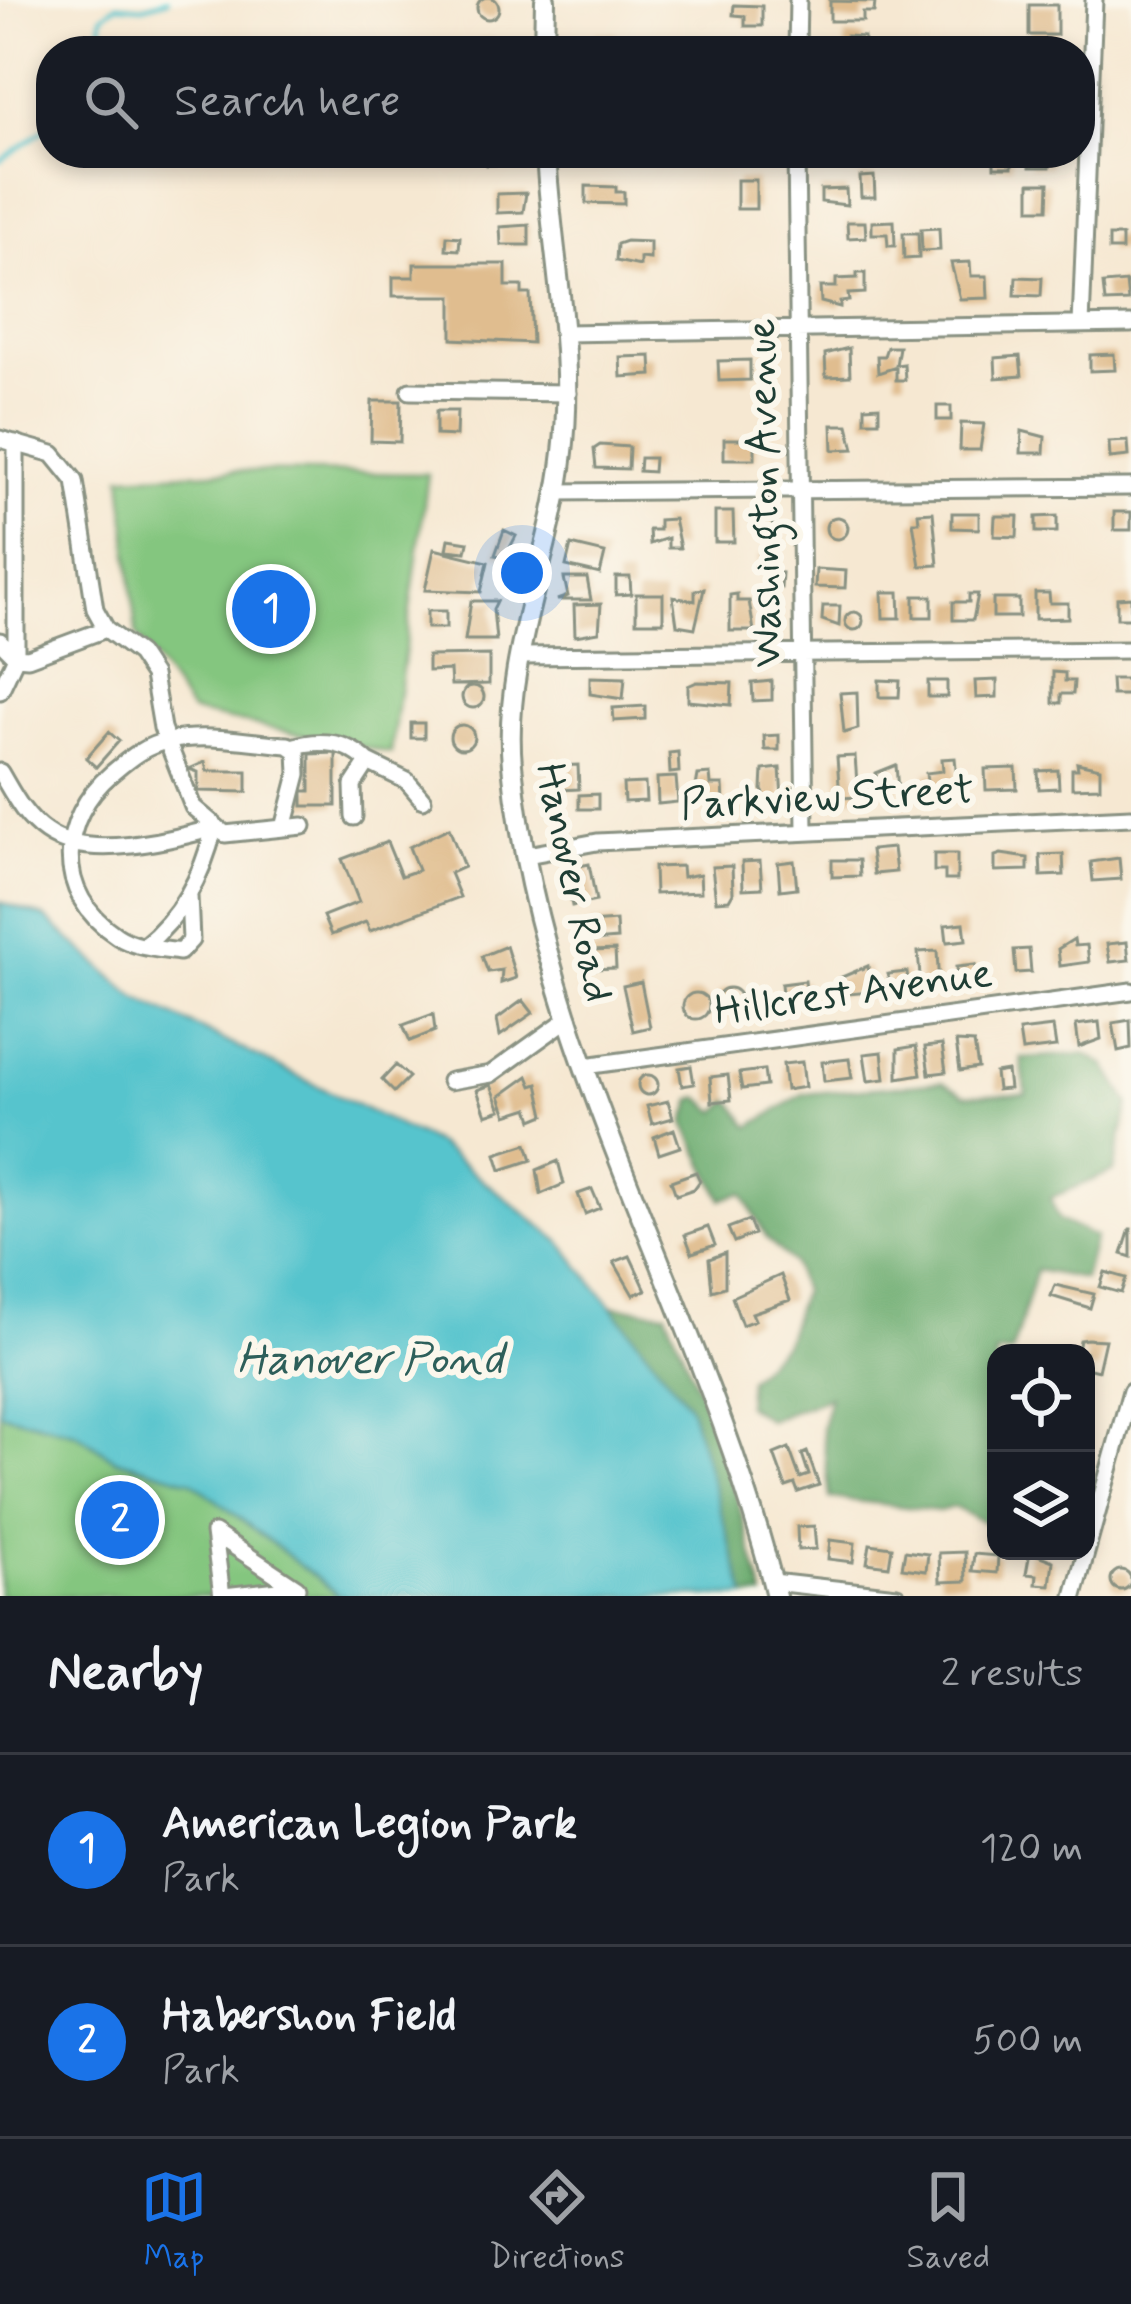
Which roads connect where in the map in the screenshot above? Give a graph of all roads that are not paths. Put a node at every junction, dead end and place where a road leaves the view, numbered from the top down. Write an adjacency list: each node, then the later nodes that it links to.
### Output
1 (545, 0): 4 (main road)
2 (798, 0): 5 (street)
3 (1094, 0): 6 (street)
4 (544, 36)
5 (797, 36)
6 (1093, 36)
7 (548, 168): 13 (main road, Hanover Road)
8 (796, 168): 12 (street, Washington Avenue)
9 (1087, 168): 10 (street)
10 (1081, 325): 11 (street); 12 (street)
11 (1131, 325)
12 (794, 328): 13 (street); 18 (street, Washington Avenue)
13 (564, 332): 15 (main road, Hanover Road)
14 (410, 391): 15 (street)
15 (568, 393): 19 (main road, Hanover Road)
16 (8, 441): 20 (street); 25 (street)
17 (1131, 487): 18 (street)
18 (797, 490): 19 (street); 23 (street, Washington Avenue)
19 (557, 492): 24 (main road, Hanover Road)
20 (106, 629): 25 (street); 27 (street)
21 (0, 640): 25 (street)
22 (1131, 650): 23 (street)
23 (802, 654): 24 (street); 37 (street, Washington Avenue)
24 (522, 656): 39 (main road, Hanover Road)
25 (16, 657): 26 (street)
26 (0, 691)
27 (167, 741): 28 (street); 35 (street); 38 (street)
28 (291, 747): 29 (street); 36 (street)
29 (368, 762): 31 (street); 33 (street)
30 (0, 772): 38 (street)
31 (423, 800)
32 (1131, 817): 37 (street, Parkview Street)
33 (354, 818)
34 (303, 826): 36 (street)
35 (214, 828): 36 (street); 38 (street); 40 (street)
36 (284, 828)
37 (805, 831): 39 (street, Parkview Street)
38 (68, 841): 41 (street)
39 (527, 855): 43 (main road, Hanover Road)
40 (188, 896): 41 (street); 41 (street)
41 (145, 946)
42 (1131, 991): 44 (street, Hillcrest Avenue)
43 (569, 1018): 44 (main road, Hanover Road); 45 (street)
44 (585, 1066): 47 (main road, Hanover Road)
45 (450, 1081)
46 (1131, 1391): 50 (street)
47 (774, 1589): 49 (street)
48 (223, 1596): 48 (street)
49 (897, 1596)
50 (1074, 1596)

